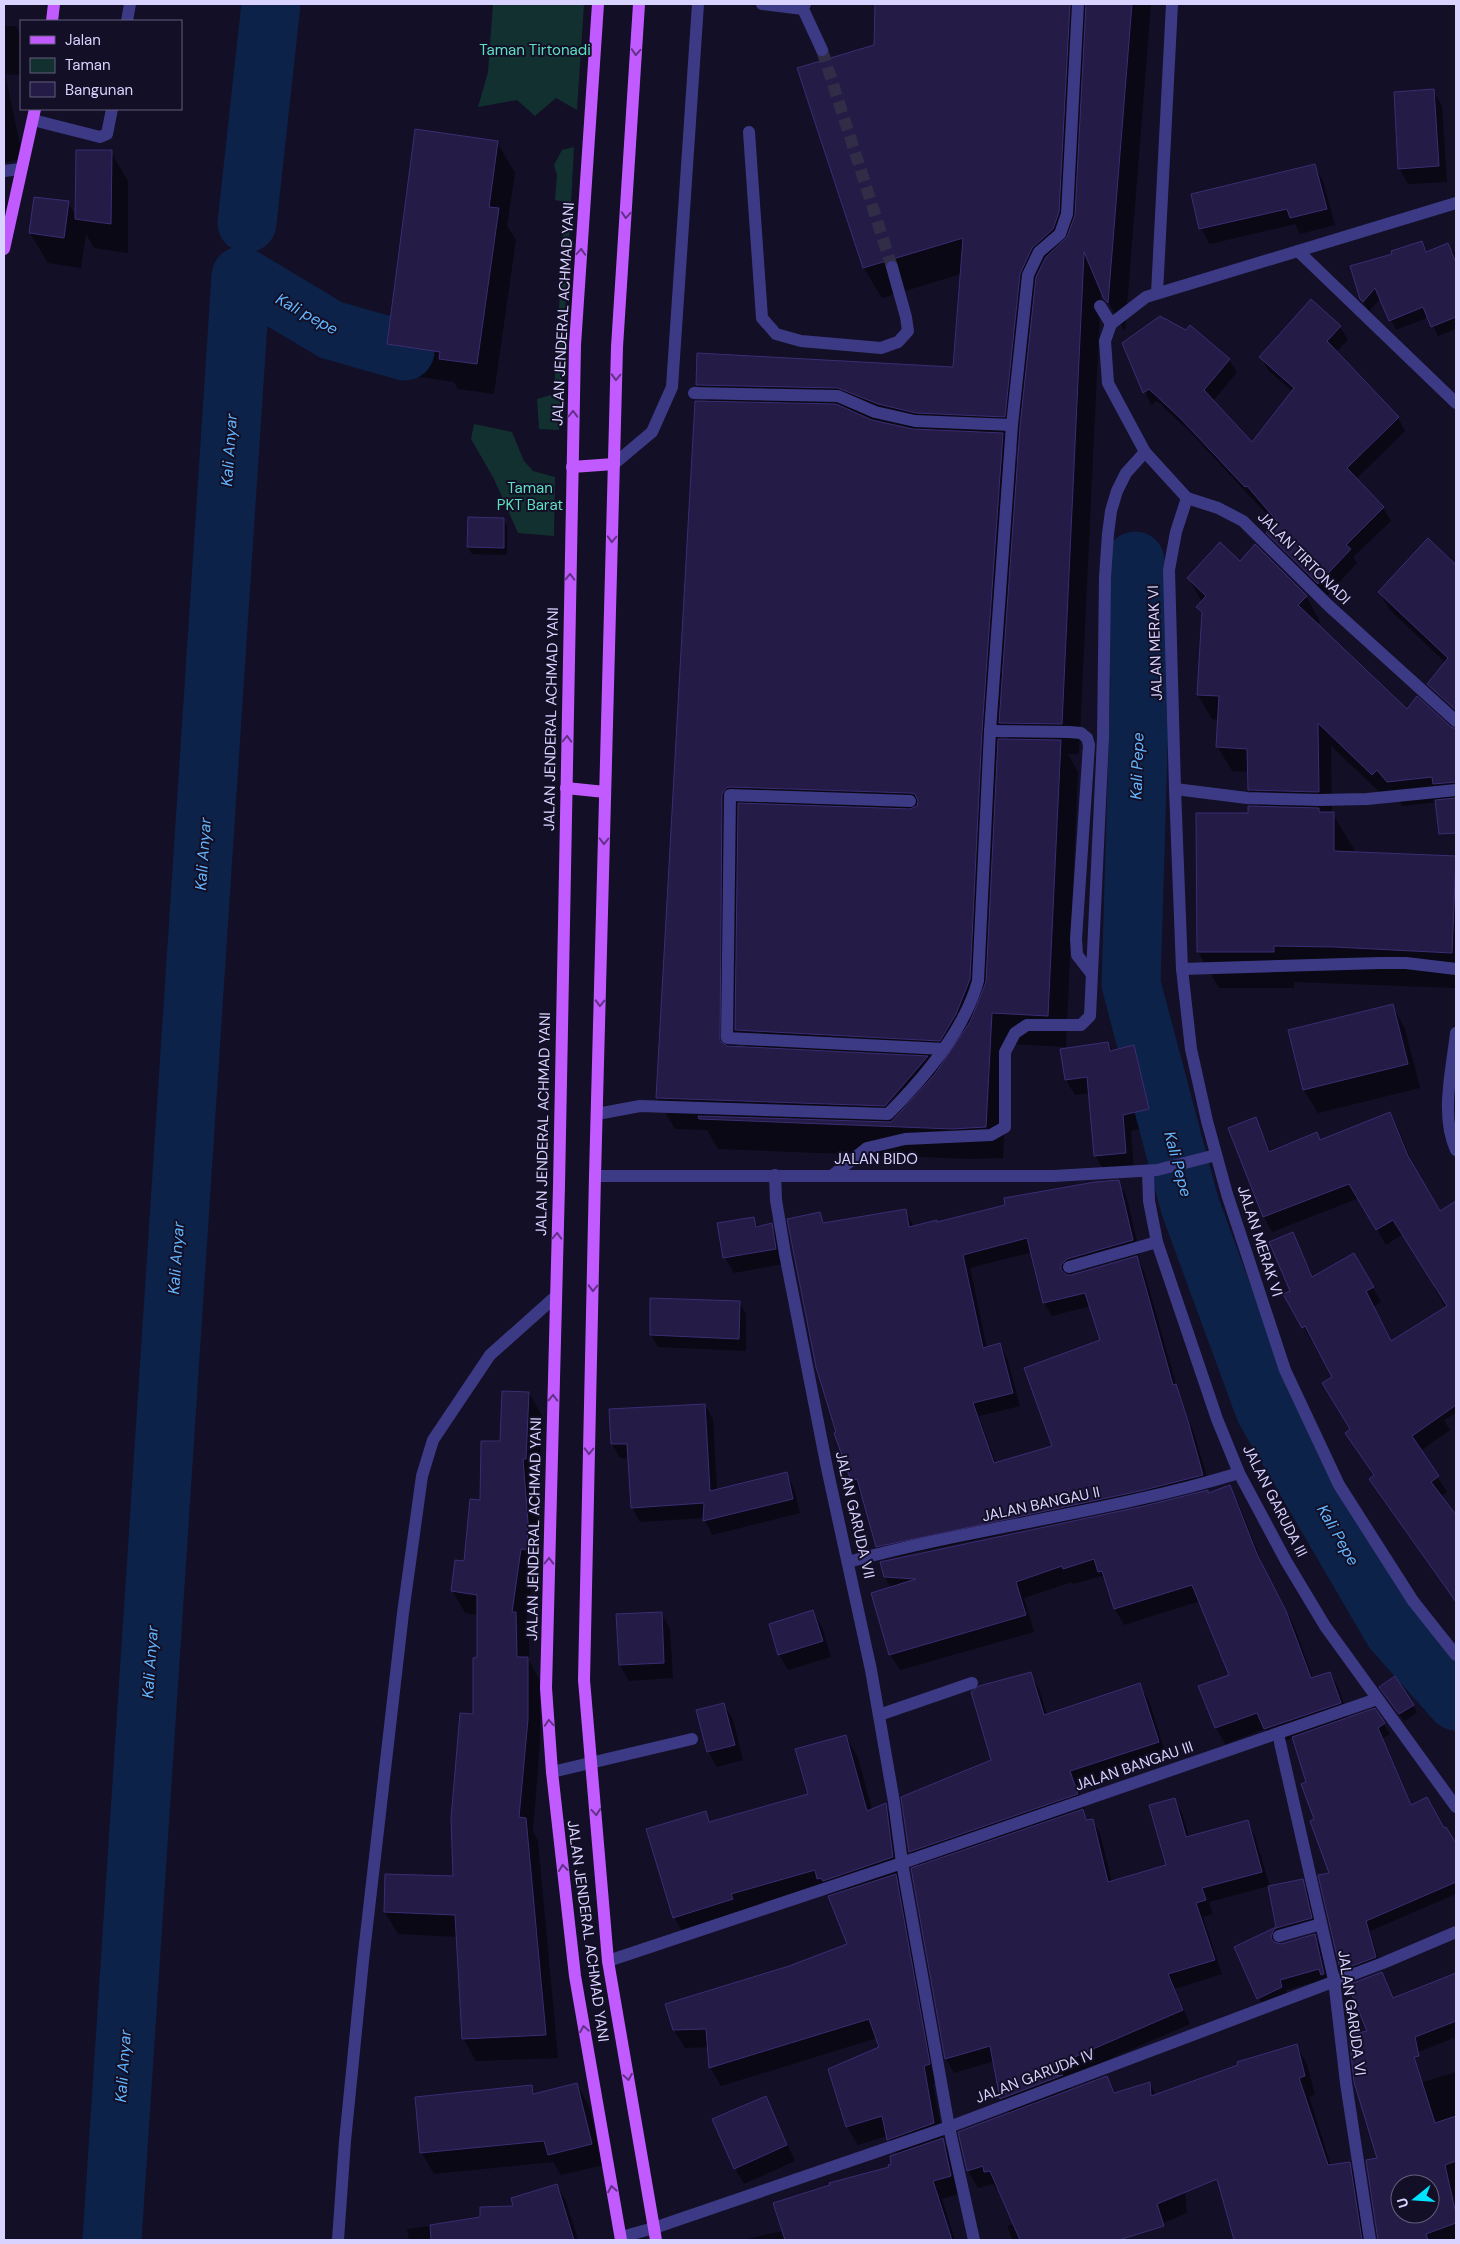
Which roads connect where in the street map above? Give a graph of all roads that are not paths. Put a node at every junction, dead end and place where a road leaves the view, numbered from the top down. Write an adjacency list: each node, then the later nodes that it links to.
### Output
1 (54, 4): 10 (main road)
2 (130, 4): 11 (street)
3 (598, 4): 30 (main road, JALAN JENDERAL ACHMAD YANI, one-way to 3)
4 (639, 4): 29 (main road, JALAN JENDERAL ACHMAD YANI, one-way to 29)
5 (698, 4): 29 (street)
6 (762, 4): 9 (street)
7 (1078, 4): 27 (street)
8 (1172, 4): 22 (street)
9 (804, 6): 12 (street)
10 (52, 20)
11 (127, 20)
12 (822, 50)
13 (112, 110): 14 (street)
14 (34, 114): 16 (main road)
15 (749, 132): 21 (street)
16 (20, 169): 17 (street); 19 (main road)
17 (4, 171)
18 (1456, 203): 20 (street)
19 (4, 249)
20 (1298, 251): 22 (street); 26 (street)
21 (892, 267)
22 (1157, 293): 24 (street)
23 (1100, 306): 24 (street)
24 (1111, 324): 28 (street, JALAN TIRTONADI)
25 (694, 393): 27 (street)
26 (1456, 403)
27 (1012, 426): 33 (street)
28 (1145, 452): 31 (street, JALAN TIRTONADI); 41 (street)
29 (614, 464): 30 (main road); 37 (main road, JALAN JENDERAL ACHMAD YANI, one-way to 37)
30 (572, 467): 34 (main road, JALAN JENDERAL ACHMAD YANI, one-way to 30)
31 (1188, 498): 32 (street, JALAN TIRTONADI); 35 (street, JALAN MERAK VI)
32 (1456, 721)
33 (990, 730): 41 (street); 43 (street)
34 (566, 788): 37 (main road); 53 (main road, JALAN JENDERAL ACHMAD YANI, one-way to 34)
35 (1175, 789): 36 (street); 39 (street, JALAN MERAK VI)
36 (1456, 790)
37 (605, 792): 44 (main road, JALAN JENDERAL ACHMAD YANI, one-way to 44)
38 (910, 801): 43 (street)
39 (1182, 969): 40 (street); 46 (street, JALAN MERAK VI)
40 (1456, 969)
41 (1091, 973): 49 (street)
42 (1456, 1033): 45 (street)
43 (944, 1049): 44 (street)
44 (597, 1114): 50 (main road, JALAN JENDERAL ACHMAD YANI)
45 (1456, 1150)
46 (1216, 1155): 47 (street, JALAN BIDO); 56 (street, JALAN MERAK VI)
47 (1158, 1170): 49 (street, JALAN BIDO); 51 (street, JALAN GARUDA III)
48 (775, 1175): 49 (street, JALAN BIDO); 50 (street, JALAN BIDO); 55 (street, JALAN GARUDA VII)
49 (833, 1175)
50 (595, 1176): 62 (main road, JALAN JENDERAL ACHMAD YANI, one-way to 62)
51 (1157, 1242): 52 (street); 54 (street, JALAN GARUDA III)
52 (1069, 1267)
53 (555, 1297): 63 (main road, JALAN JENDERAL ACHMAD YANI, one-way to 53); 74 (street)
54 (1239, 1473): 55 (street, JALAN BANGAU II); 58 (street, JALAN GARUDA III)
55 (848, 1562): 59 (street, JALAN GARUDA VII)
56 (1456, 1655)
57 (972, 1683): 59 (street)
58 (1377, 1699): 60 (street, JALAN BANGAU III); 64 (street, JALAN GARUDA III)
59 (880, 1715): 65 (street, JALAN GARUDA VII)
60 (1278, 1734): 65 (street, JALAN BANGAU III); 66 (street, JALAN GARUDA VI)
61 (692, 1740): 62 (street)
62 (591, 1763): 63 (street); 69 (main road, JALAN JENDERAL ACHMAD YANI, one-way to 69)
63 (552, 1772): 73 (main road, JALAN JENDERAL ACHMAD YANI, one-way to 63)
64 (1456, 1807)
65 (902, 1863): 69 (street, JALAN BANGAU III); 71 (street, JALAN GARUDA VII)
66 (1321, 1924): 68 (street); 70 (street, JALAN GARUDA VI)
67 (1456, 1932): 70 (street, JALAN GARUDA IV)
68 (1279, 1936)
69 (608, 1961): 72 (main road, JALAN JENDERAL ACHMAD YANI, one-way to 72)
70 (1334, 1980): 71 (street, JALAN GARUDA IV); 76 (street, JALAN GARUDA VI)
71 (949, 2126): 72 (street, JALAN GARUDA IV); 75 (street, JALAN GARUDA VII)
72 (655, 2234): 73 (street, JALAN GARUDA IV)
73 (621, 2239)
74 (338, 2240)
75 (974, 2240)
76 (1370, 2240)

